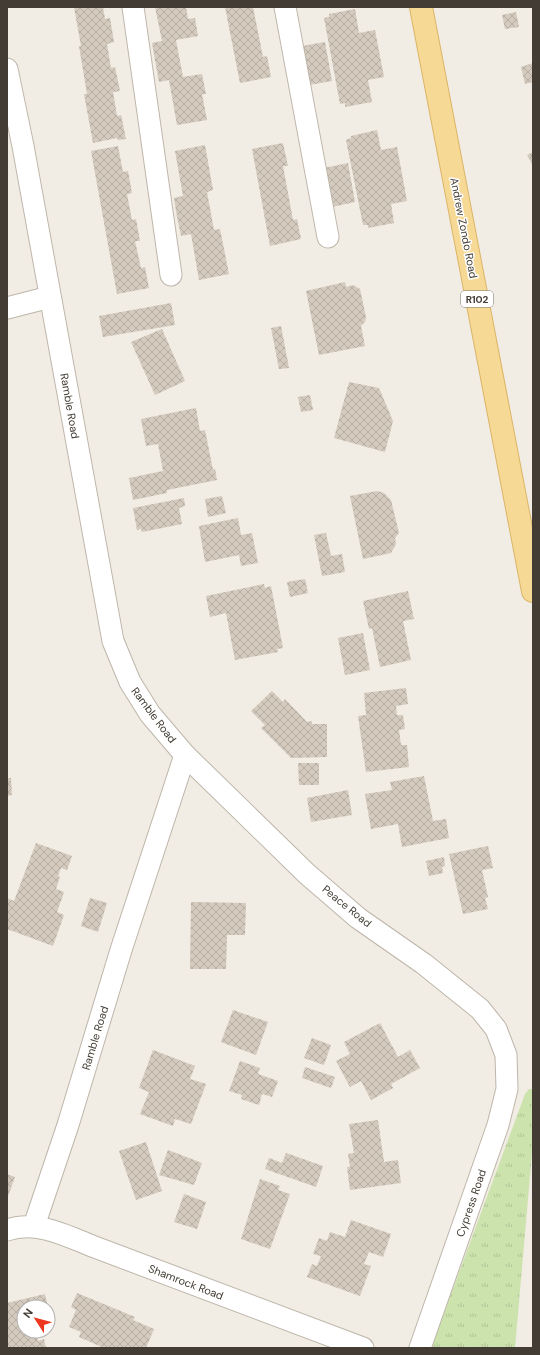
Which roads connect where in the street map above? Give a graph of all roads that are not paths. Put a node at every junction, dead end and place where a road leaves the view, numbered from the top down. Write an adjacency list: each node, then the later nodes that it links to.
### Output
1 (133, 7): 6 (street)
2 (285, 7): 5 (street)
3 (421, 7): 9 (main road, Andrew Zondo Road / R102)
4 (7, 70): 7 (street, Ramble Road)
5 (328, 237)
6 (171, 275)
7 (50, 297): 8 (street); 11 (street, Ramble Road)
8 (7, 308)
9 (529, 547): 10 (main road, Andrew Zondo Road / R102)
10 (533, 591)
11 (185, 755): 12 (street, Peace Road); 13 (street, Ramble Road)
12 (506, 1055): 16 (street, Cypress Road)
13 (34, 1226): 14 (street, Shamrock Road); 15 (street, Shamrock Road)
14 (7, 1230)
15 (363, 1348)
16 (420, 1348)

